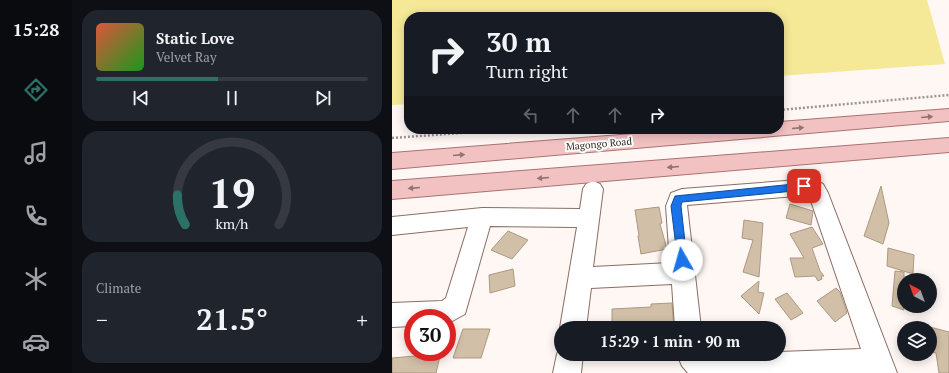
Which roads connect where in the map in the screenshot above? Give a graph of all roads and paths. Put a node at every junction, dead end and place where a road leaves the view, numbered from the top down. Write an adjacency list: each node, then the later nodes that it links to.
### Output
1 (949, 95): 2 (path)
2 (784, 110)
3 (949, 116): 4 (main road, Magongo Road, one-way to 3)
4 (784, 129)
5 (949, 132): 11 (main road, Magongo Road)
6 (447, 134): 8 (path)
7 (726, 134): 10 (main road, Magongo Road, one-way to 7)
8 (392, 138)
9 (949, 144): 13 (main road, one-way to 13)
10 (392, 161)
11 (392, 176)
12 (593, 189): 15 (street)
13 (392, 190)
14 (482, 217): 15 (street); 16 (street); 19 (street)
15 (589, 218): 18 (street)
16 (392, 226)
17 (683, 273): 18 (street); 21 (street); 24 (street)
18 (580, 278): 20 (street)
19 (392, 315)
20 (574, 321)
21 (687, 321)
22 (569, 361): 25 (street)
23 (694, 361): 24 (street)
24 (882, 368)
25 (567, 373)

